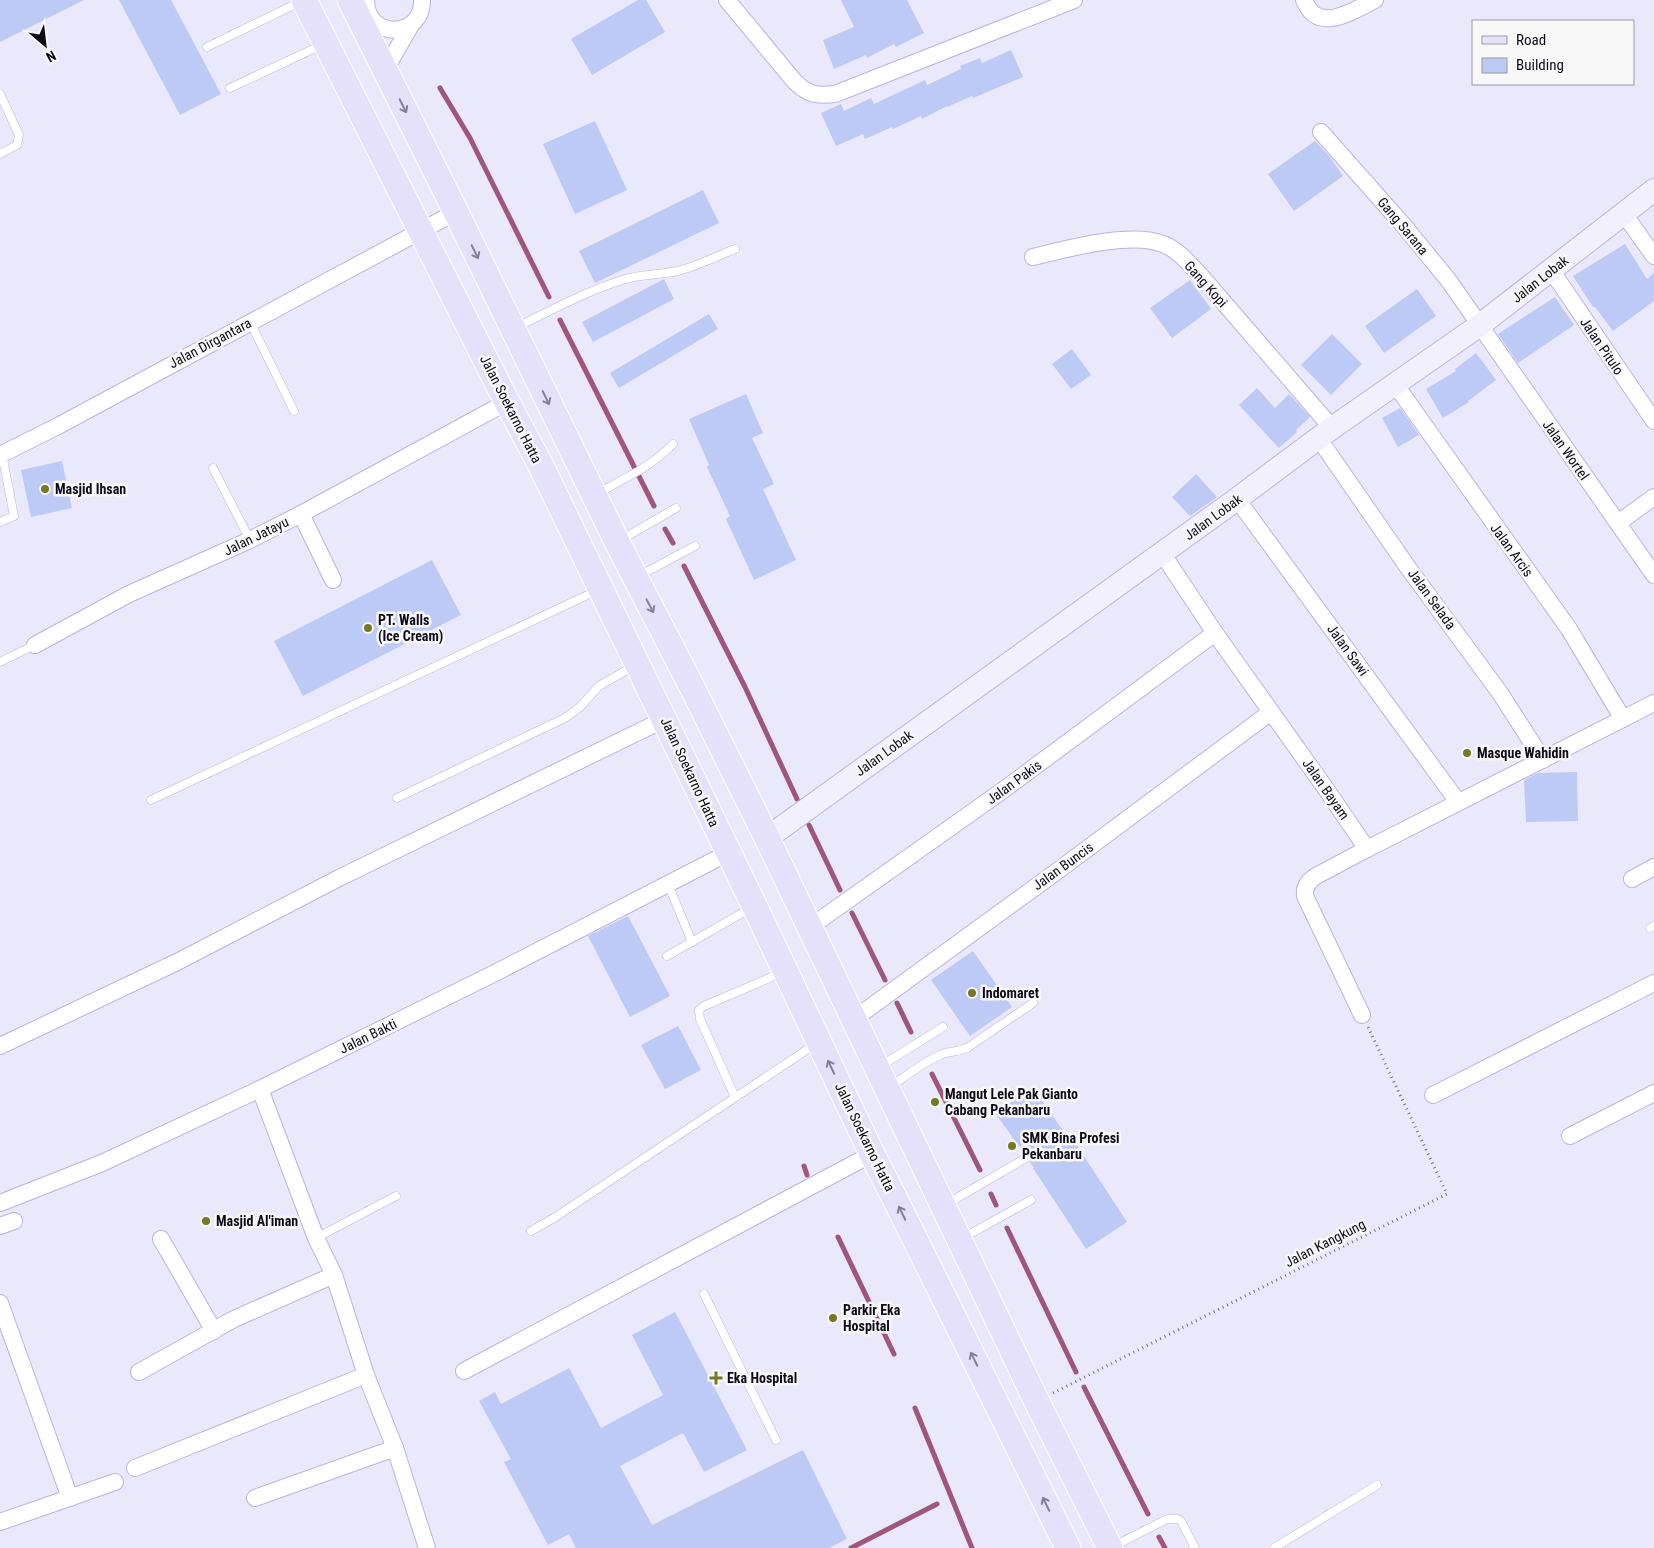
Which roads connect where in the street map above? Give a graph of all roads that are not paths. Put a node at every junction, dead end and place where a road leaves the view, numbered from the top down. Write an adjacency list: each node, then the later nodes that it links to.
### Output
1 (304, 0): 10 (main road, Jalan Soekarno Hatta); 11 (lane)
2 (350, 0): 12 (main road)
3 (366, 0): 9 (street)
4 (727, 0): 5 (street)
5 (1074, 0)
6 (1304, 0): 7 (street)
7 (1375, 0)
8 (425, 2): 9 (street)
9 (410, 25): 12 (street)
10 (326, 43): 13 (lane); 20 (main road, Jalan Soekarno Hatta)
11 (207, 47)
12 (385, 70): 18 (main road, one-way to 18)
13 (230, 88)
14 (0, 94): 16 (lane)
15 (1321, 132): 26 (street, Gang Sarana)
16 (0, 154)
17 (1654, 190): 19 (main road, Jalan Lobak)
18 (456, 212): 20 (street, Jalan Dirgantara); 27 (main road, one-way to 27)
19 (1624, 214): 22 (street); 24 (main road, Jalan Lobak)
20 (421, 231): 25 (street, Jalan Dirgantara); 29 (main road, Jalan Soekarno Hatta)
21 (735, 248): 27 (lane)
22 (1654, 256)
23 (1033, 257): 32 (street, Gang Kopi)
24 (1551, 270): 26 (main road, Jalan Lobak); 31 (street, Jalan Pitulo)
25 (250, 322): 30 (lane); 34 (street, Jalan Dirgantara)
26 (1480, 325): 28 (main road, Jalan Lobak); 42 (street, Jalan Wortel)
27 (513, 329): 36 (main road, one-way to 36)
28 (1395, 384): 32 (main road, Jalan Lobak); 58 (street, Jalan Arcis)
29 (507, 402): 40 (street, Jalan Jatayu); 50 (main road, Jalan Soekarno Hatta)
30 (294, 411)
31 (1654, 422)
32 (1325, 434): 38 (main road, Jalan Lobak); 59 (street, Jalan Selada)
33 (673, 444): 36 (lane)
34 (1, 455): 41 (lane)
35 (213, 468): 43 (lane)
36 (594, 495): 44 (main road)
37 (1654, 496): 42 (street)
38 (1237, 499): 46 (main road, Jalan Lobak); 62 (street, Jalan Sawi)
39 (676, 508): 44 (lane)
40 (302, 514): 43 (street, Jalan Jatayu); 49 (street)
41 (0, 522)
42 (1618, 523): 47 (street, Jalan Wortel)
43 (250, 540): 52 (street, Jalan Jatayu)
44 (617, 542): 48 (main road)
45 (694, 546): 48 (lane)
46 (1162, 553): 51 (street, Jalan Bayam); 63 (main road, Jalan Lobak)
47 (1654, 575)
48 (636, 578): 63 (main road, one-way to 63)
49 (333, 580)
50 (600, 589): 54 (main road, Jalan Soekarno Hatta); 61 (lane)
51 (1215, 633): 56 (street, Jalan Bayam); 70 (street, Jalan Pakis)
52 (35, 645): 53 (lane, Jalan Jatayu)
53 (0, 662)
54 (638, 664): 57 (main road, Jalan Soekarno Hatta); 60 (lane)
55 (1654, 703): 58 (street)
56 (1271, 712): 64 (street, Jalan Bayam); 77 (street, Jalan Buncis)
57 (665, 719): 65 (main road, Jalan Soekarno Hatta); 80 (street)
58 (1623, 719): 59 (street)
59 (1543, 760): 62 (street)
60 (397, 798)
61 (151, 800)
62 (1458, 802): 64 (street)
63 (767, 838): 70 (main road)
64 (1367, 849): 76 (street)
65 (728, 853): 68 (street, Jalan Bakti); 69 (main road, Jalan Soekarno Hatta)
66 (1654, 867): 67 (street)
67 (1632, 879)
68 (668, 884): 71 (lane); 82 (street, Jalan Bakti)
69 (754, 905): 71 (lane); 73 (main road, Jalan Soekarno Hatta)
70 (810, 927): 77 (main road)
71 (692, 942): 72 (lane)
72 (667, 956)
73 (786, 971): 79 (main road, Jalan Soekarno Hatta); 85 (lane)
74 (1654, 983): 84 (street)
75 (1033, 1003): 81 (lane)
76 (1362, 1015)
77 (854, 1019): 81 (main road)
78 (943, 1027): 81 (lane)
79 (819, 1042): 85 (lane); 87 (main road, Jalan Soekarno Hatta, one-way to 79)
80 (0, 1046)
81 (882, 1079): 92 (main road)
82 (260, 1089): 91 (street, Jalan Bakti); 94 (street)
83 (1654, 1093): 86 (street)
84 (1433, 1095)
85 (736, 1098): 93 (lane)
86 (1570, 1136)
87 (872, 1154): 101 (street); 113 (main road, Jalan Soekarno Hatta, one-way to 87)
88 (1026, 1158): 92 (lane)
89 (396, 1196): 94 (lane)
90 (1031, 1200): 96 (lane)
91 (1, 1201)
92 (943, 1206): 96 (main road)
93 (531, 1231)
94 (316, 1238): 97 (street)
95 (161, 1239): 100 (street)
96 (960, 1240): 114 (main road)
97 (334, 1275): 100 (street); 103 (street)
98 (704, 1294): 104 (lane)
99 (0, 1303): 109 (street)
100 (214, 1330): 102 (street)
101 (464, 1371)
102 (139, 1372)
103 (366, 1375): 105 (street); 106 (street)
104 (776, 1440)
105 (394, 1448): 110 (street); 112 (street)
106 (135, 1468)
107 (115, 1482): 109 (street)
108 (1377, 1485): 116 (lane)
109 (70, 1498): 111 (street)
110 (255, 1498)
111 (0, 1522)
112 (427, 1548)
113 (1068, 1548)
114 (1110, 1548): 115 (lane)
115 (1196, 1548)
116 (1274, 1548)

